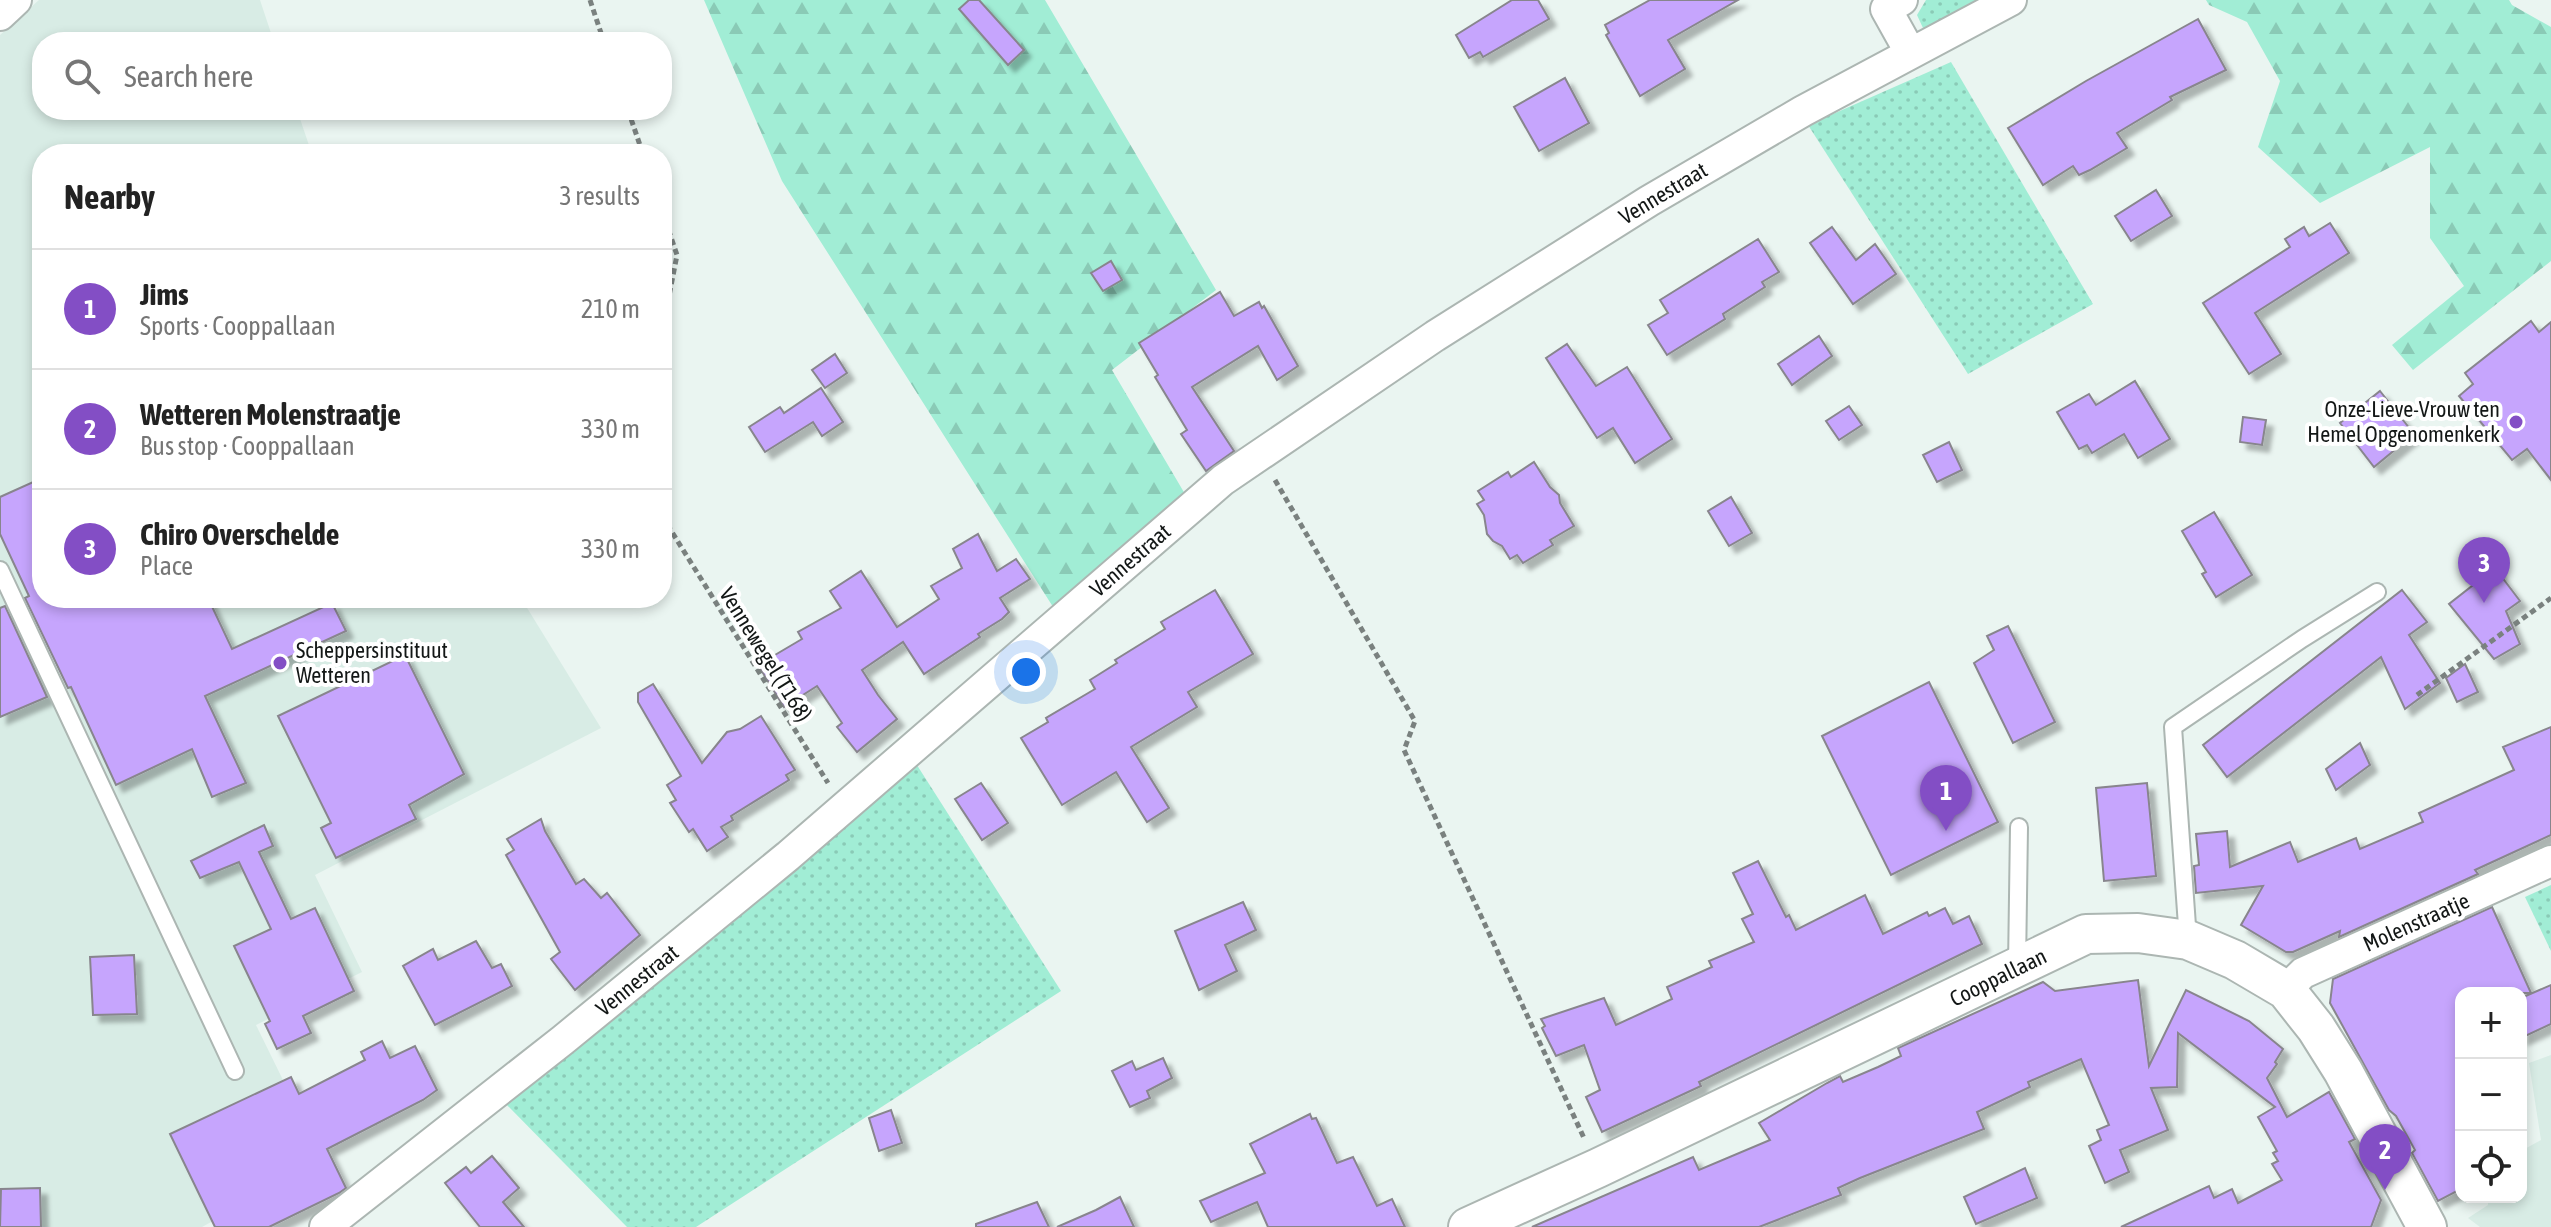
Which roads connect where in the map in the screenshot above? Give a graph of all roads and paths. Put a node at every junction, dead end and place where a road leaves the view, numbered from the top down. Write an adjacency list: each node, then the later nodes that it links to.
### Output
1 (16, 0): 5 (street)
2 (590, 0): 6 (path)
3 (1902, 0): 7 (street)
4 (2011, 0): 7 (street, Vennestraat)
5 (0, 15)
6 (601, 32)
7 (1910, 52): 12 (street, Vennestraat)
8 (631, 120): 9 (path)
9 (640, 144)
10 (672, 240): 11 (path)
11 (672, 281)
12 (1260, 455): 18 (street, Vennestraat); 25 (path)
13 (672, 532): 18 (path, Vennewegel (T168))
14 (0, 570): 24 (lane)
15 (2377, 592): 21 (lane)
16 (2551, 598): 17 (path)
17 (2417, 695)
18 (843, 808): 26 (street, Vennestraat)
19 (2019, 827): 22 (lane)
20 (2551, 861): 23 (street, Molenstraatje)
21 (2188, 940): 22 (street, Cooppallaan); 23 (street, Cooppallaan)
22 (2017, 968): 25 (street, Cooppallaan)
23 (2286, 990): 28 (street, Cooppallaan)
24 (235, 1071)
25 (1598, 1168): 27 (street, Cooppallaan)
26 (325, 1227)
27 (1468, 1227)
28 (2427, 1227)

